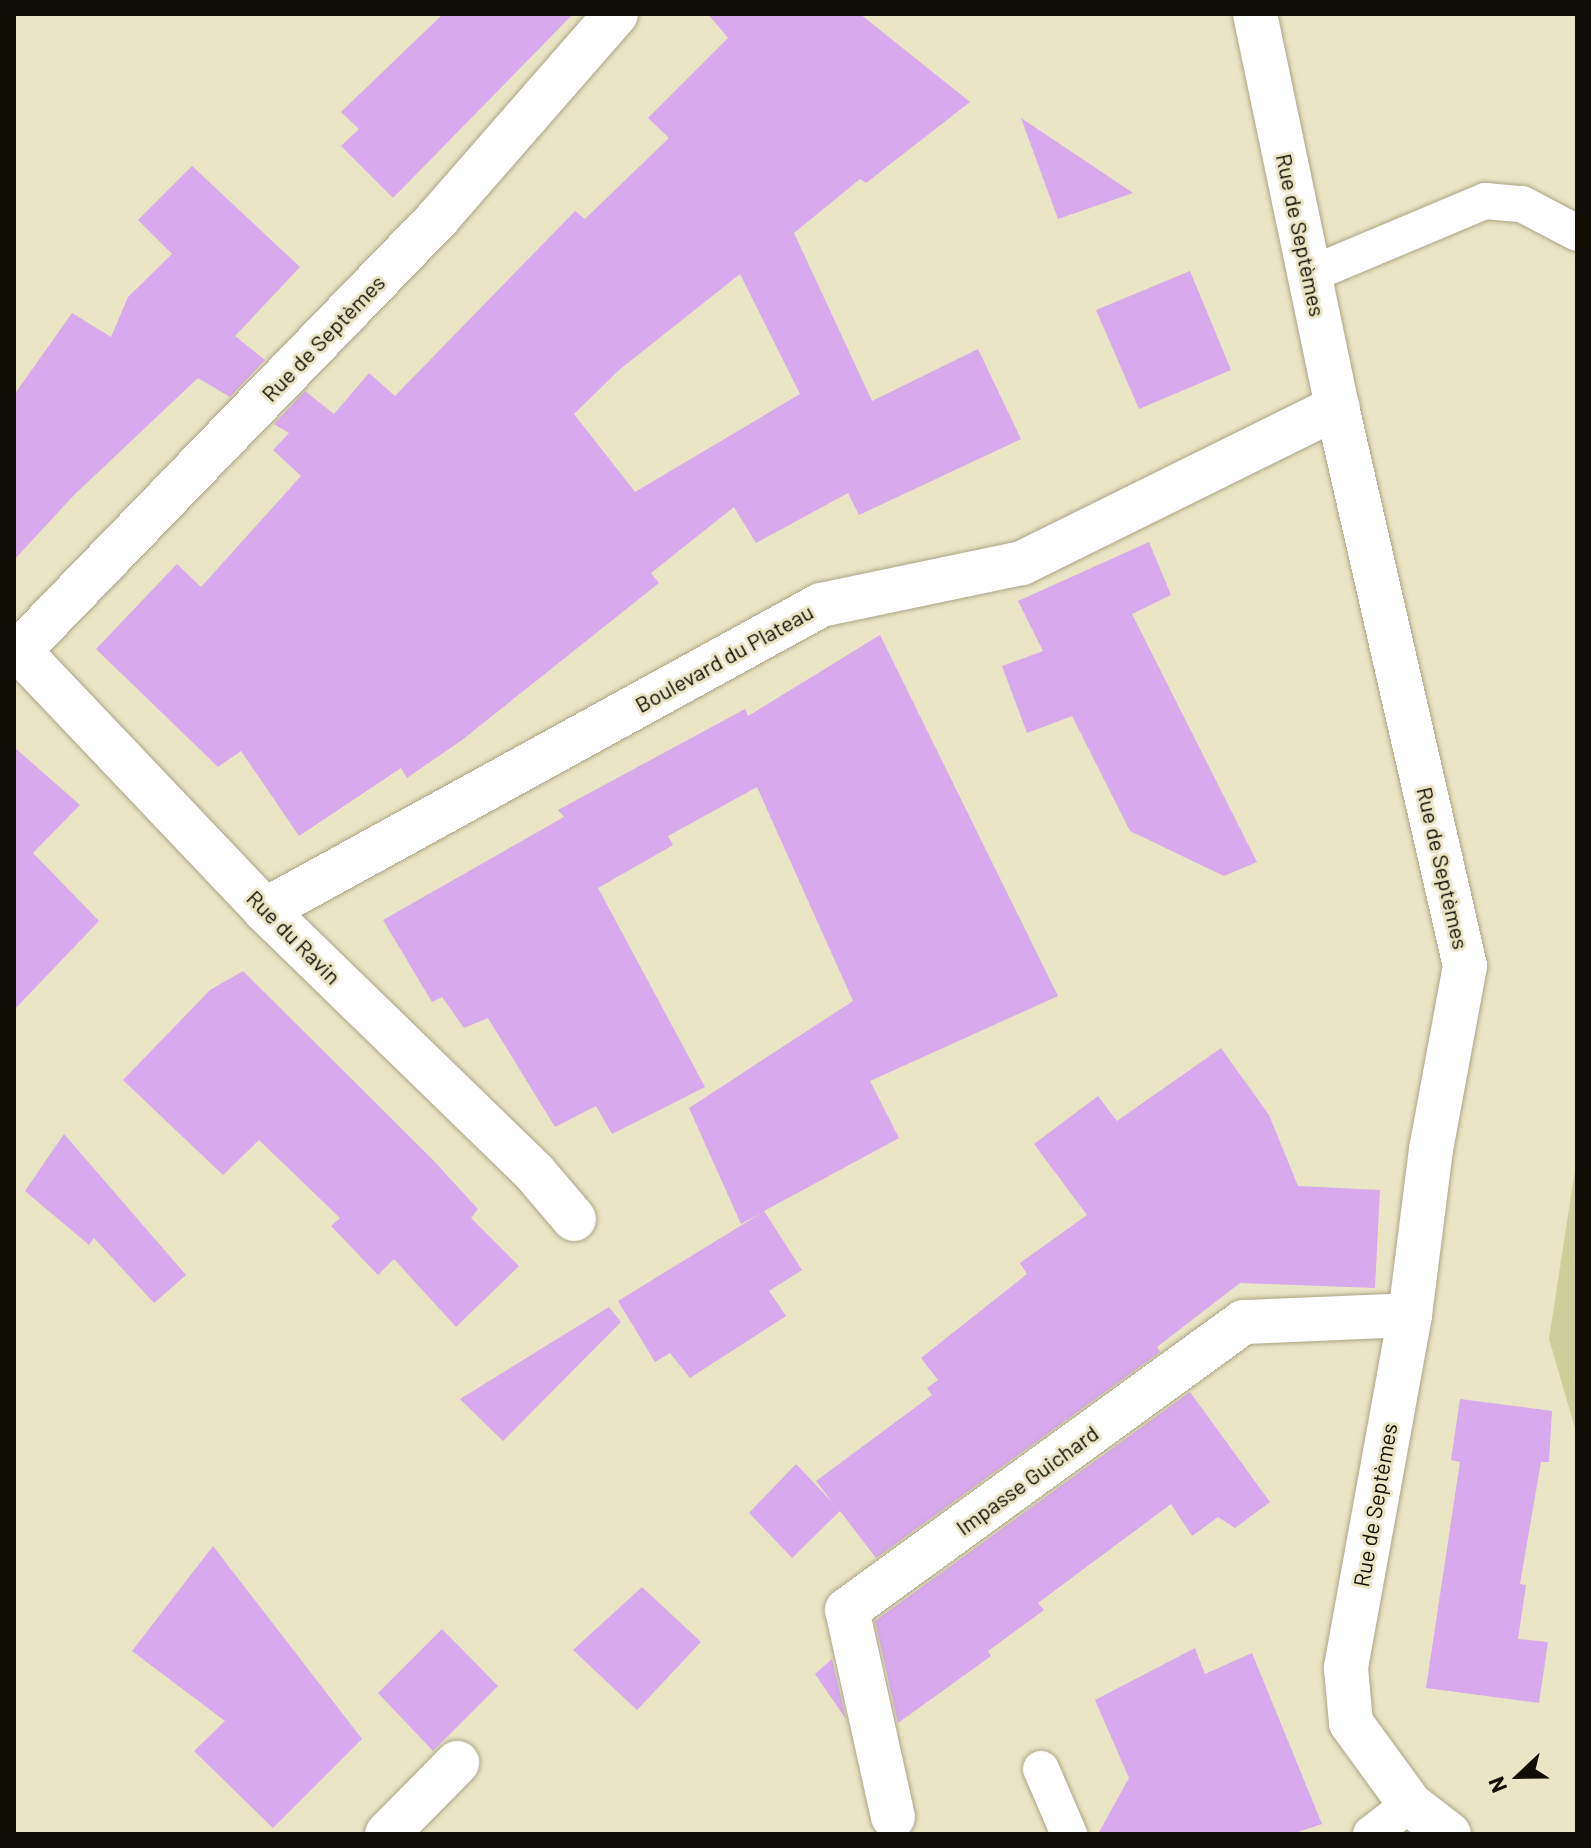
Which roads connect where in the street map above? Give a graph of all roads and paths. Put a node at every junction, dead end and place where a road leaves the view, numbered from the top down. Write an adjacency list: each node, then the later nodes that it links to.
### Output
1 (616, 14): 6 (street, Rue de Septèmes)
2 (1269, 22): 4 (street, Rue de Septèmes)
3 (1577, 233): 4 (lane)
4 (1309, 275): 5 (street, Rue de Septèmes)
5 (1337, 407): 7 (street, Boulevard du Plateau); 9 (street, Rue de Septèmes)
6 (19, 651): 7 (street, Rue du Ravin)
7 (265, 910): 8 (street, Rue du Ravin)
8 (574, 1219)
9 (1410, 1315): 12 (street, Rue de Septèmes); 13 (street, Impasse Guichard)
10 (457, 1763): 14 (street)
11 (1041, 1769): 15 (lane)
12 (1410, 1804): 16 (lane); 17 (street, Rue de Septèmes)
13 (893, 1817)
14 (387, 1834)
15 (1069, 1834)
16 (1371, 1834)
17 (1449, 1834)

